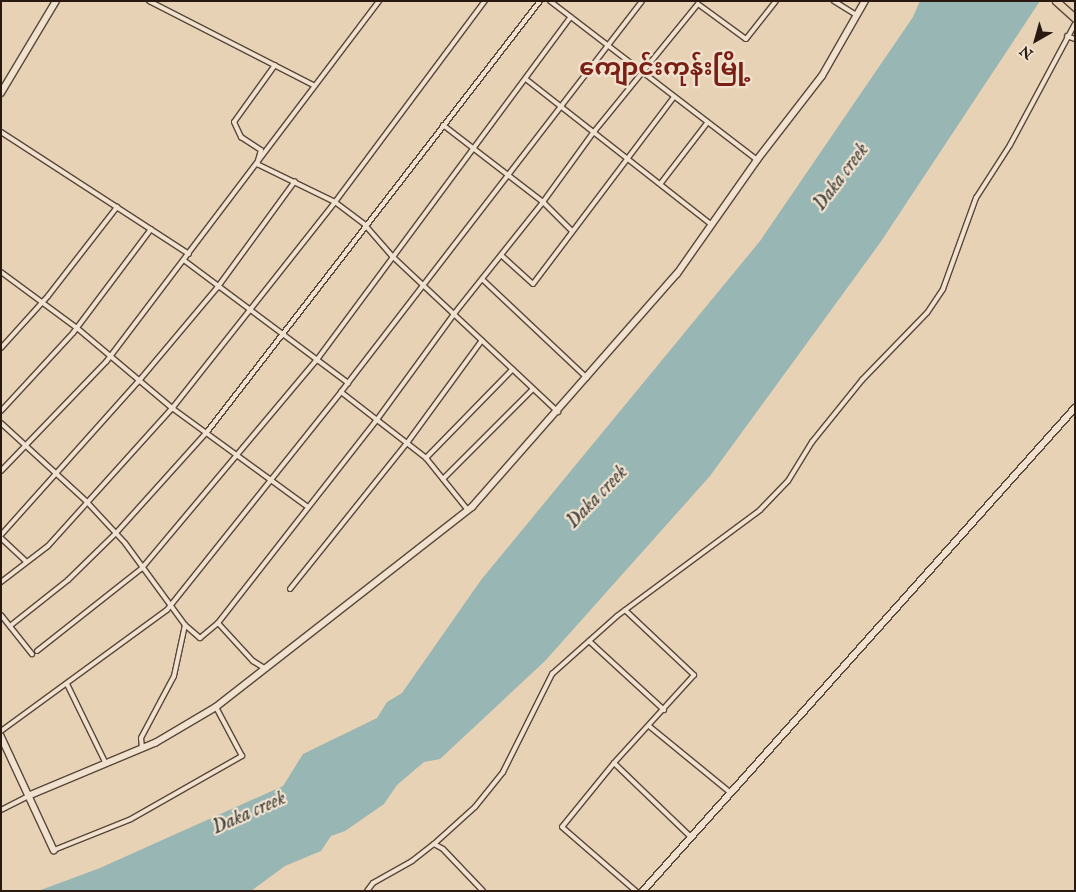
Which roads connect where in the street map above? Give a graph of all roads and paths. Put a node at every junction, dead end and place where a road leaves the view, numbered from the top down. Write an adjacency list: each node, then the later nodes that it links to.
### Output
1 (56, 1): 23 (street)
2 (149, 1): 19 (street)
3 (379, 1): 22 (street)
4 (485, 1): 37 (street)
5 (540, 1): 27 (street)
6 (550, 1): 13 (street)
7 (642, 1): 18 (street)
8 (776, 1): 20 (street)
9 (834, 1): 12 (street)
10 (865, 1): 12 (street)
11 (1057, 2): 14 (highway)
12 (856, 15): 32 (street)
13 (571, 17): 18 (street); 21 (street)
14 (1075, 18)
15 (1075, 24): 16 (street)
16 (1068, 36): 17 (street); 92 (street)
17 (1075, 39)
18 (608, 45): 20 (street); 25 (street)
19 (275, 66): 22 (street); 33 (street)
20 (644, 73): 24 (street); 29 (street)
21 (527, 80): 25 (street); 30 (street)
22 (315, 86): 33 (street)
23 (1, 93)
24 (674, 97): 26 (street); 31 (street)
25 (561, 105): 29 (street); 34 (street)
26 (707, 123): 32 (street); 36 (street)
27 (442, 125): 30 (street); 41 (street)
28 (1, 132): 39 (street)
29 (593, 133): 31 (street); 38 (street)
30 (473, 150): 34 (street); 45 (street)
31 (628, 159): 36 (street); 43 (street)
32 (757, 160): 40 (street)
33 (257, 164): 35 (street); 44 (street)
34 (507, 175): 38 (street); 50 (street)
35 (295, 181): 37 (street); 51 (street)
36 (661, 183): 40 (street)
37 (335, 202): 41 (street); 53 (street)
38 (544, 202): 43 (street); 46 (street)
39 (117, 207): 42 (street); 52 (street)
40 (712, 224): 62 (street)
41 (364, 225): 45 (street); 56 (street)
42 (151, 229): 44 (street); 55 (street)
43 (572, 231): 46 (street)
44 (189, 254): 47 (street)
45 (392, 256): 50 (street); 60 (street)
46 (501, 256): 49 (street)
47 (184, 261): 51 (street); 59 (street)
48 (1, 272): 52 (street)
49 (482, 279): 54 (street); 62 (street)
50 (423, 285): 54 (street); 64 (street)
51 (217, 288): 53 (street); 63 (street)
52 (42, 302): 55 (street); 58 (street)
53 (247, 311): 56 (street); 67 (street)
54 (454, 314): 57 (street); 71 (street)
55 (76, 328): 59 (street); 68 (street)
56 (281, 336): 60 (street); 73 (street)
57 (482, 340): 61 (street); 74 (street)
58 (1, 348)
59 (110, 358): 63 (street); 75 (street)
60 (316, 360): 64 (street); 76 (street)
61 (513, 369): 65 (street); 77 (street)
62 (587, 378): 69 (street)
63 (138, 382): 67 (street); 79 (street)
64 (348, 383): 66 (street)
65 (533, 388): 69 (street); 81 (street)
66 (341, 392): 71 (street); 80 (street)
67 (172, 408): 73 (street); 82 (street)
68 (1, 411)
69 (558, 412): 84 (street)
70 (1074, 412): 110 (street)
71 (376, 421): 74 (street); 83 (street)
72 (1, 424): 75 (street)
73 (207, 432): 76 (street); 85 (street)
74 (407, 444): 77 (street); 90 (street)
75 (24, 445): 78 (street); 79 (street)
76 (238, 454): 80 (street); 88 (street)
77 (426, 458): 81 (street)
78 (1, 471)
79 (56, 474): 82 (street); 86 (street)
80 (272, 479): 83 (street); 91 (street)
81 (444, 479): 84 (street)
82 (86, 501): 85 (street); 87 (street)
83 (308, 507): 94 (street)
84 (468, 510): 100 (street)
85 (116, 533): 88 (street); 96 (street)
86 (1, 536): 87 (street)
87 (26, 561): 89 (street)
88 (142, 568): 91 (street); 98 (street)
89 (1, 582)
90 (290, 589)
91 (170, 607): 95 (street); 101 (street)
92 (626, 610): 97 (street); 103 (street)
93 (1, 615): 96 (street)
94 (218, 623): 95 (street); 100 (street)
95 (185, 625): 107 (street)
96 (10, 626): 99 (street)
97 (589, 641): 103 (street); 114 (street)
98 (37, 651)
99 (32, 654)
100 (266, 669): 102 (street)
101 (67, 684): 105 (street); 108 (street)
102 (216, 707): 107 (street); 115 (street)
103 (664, 710): 104 (street)
104 (650, 726): 109 (street); 110 (street)
105 (1, 731)
106 (1, 736): 111 (street)
107 (142, 748): 108 (street)
108 (105, 762): 111 (street)
109 (614, 763): 113 (street); 118 (street)
110 (730, 793): 113 (street)
111 (28, 796): 112 (street); 115 (street)
112 (1, 810)
113 (691, 837): 119 (street)
114 (434, 844): 116 (street); 117 (street)
115 (54, 850)
116 (367, 891)
117 (483, 891)
118 (636, 891)
119 (643, 891)

